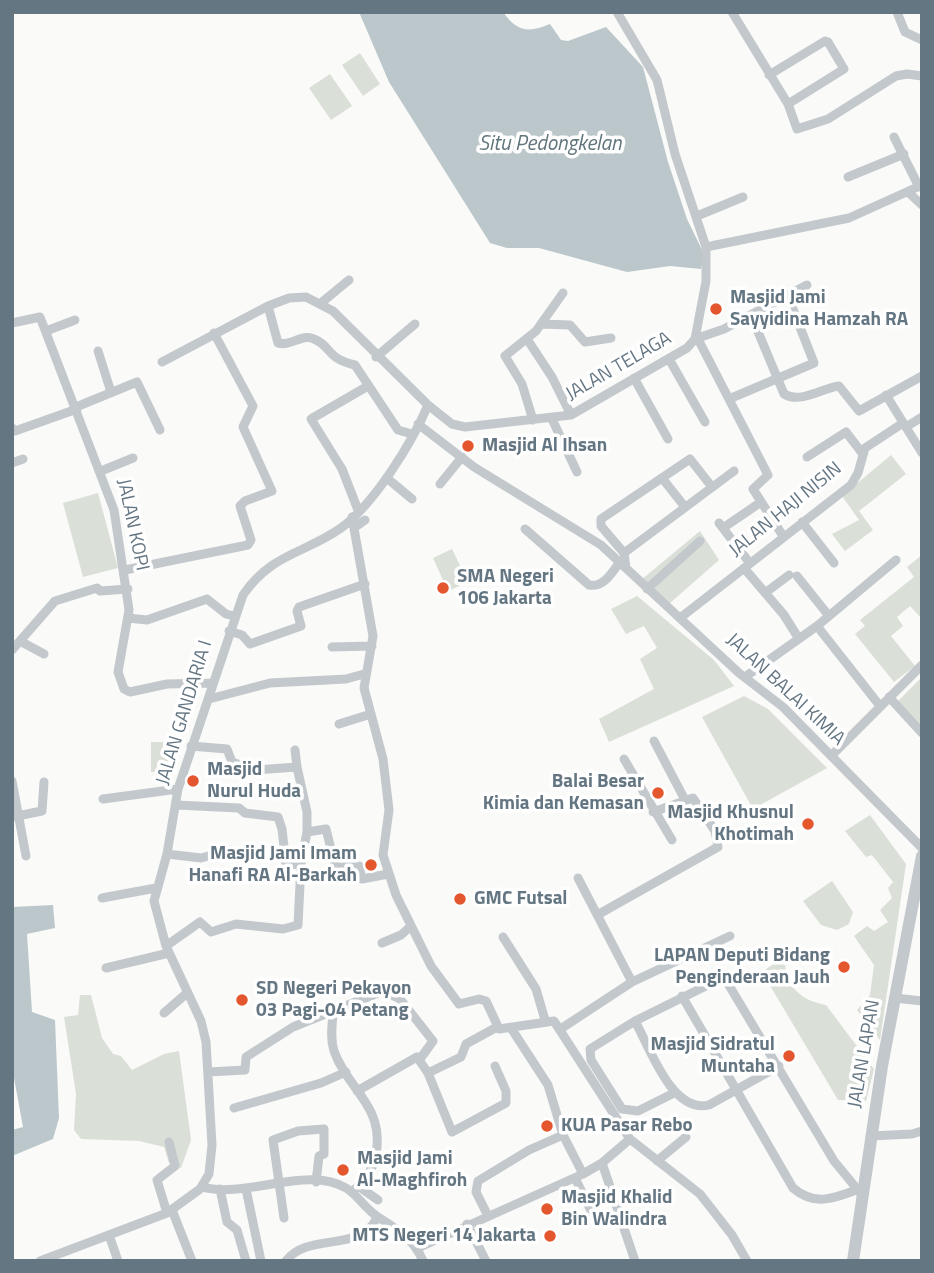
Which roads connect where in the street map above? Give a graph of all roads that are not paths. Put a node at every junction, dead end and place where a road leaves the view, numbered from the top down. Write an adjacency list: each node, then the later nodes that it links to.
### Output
1 (617, 12): 15 (street, JALAN TELAGA)
2 (732, 12): 5 (street)
3 (897, 12): 4 (street)
4 (922, 40)
5 (769, 75): 7 (street); 7 (street)
6 (922, 76): 7 (street)
7 (788, 104)
8 (894, 136): 9 (street)
9 (904, 155): 10 (street); 11 (street)
10 (848, 177)
11 (920, 186): 12 (street)
12 (909, 193): 14 (street); 16 (street)
13 (743, 197): 15 (street)
14 (922, 205)
15 (697, 216): 16 (street, JALAN TELAGA)
16 (706, 247): 32 (street, JALAN TELAGA)
17 (349, 280): 21 (street)
18 (807, 285): 20 (street)
19 (563, 293): 27 (street)
20 (787, 294): 23 (street); 38 (street)
21 (321, 303): 22 (street); 34 (street, JALAN TELAGA)
22 (268, 306): 29 (street); 40 (street)
23 (751, 315): 32 (street); 38 (street)
24 (75, 320): 28 (street)
25 (12, 323): 28 (street)
26 (415, 324): 34 (street)
27 (541, 324): 30 (street); 31 (street)
28 (47, 331): 45 (street, JALAN KOPI)
29 (214, 333): 36 (street); 85 (street)
30 (611, 338)
31 (527, 339): 46 (street); 49 (street)
32 (696, 339): 35 (street, JALAN TELAGA); 43 (street)
33 (98, 351): 41 (street)
34 (376, 356): 44 (street, JALAN TELAGA)
35 (669, 359): 39 (street, JALAN TELAGA); 50 (street)
36 (162, 362)
37 (922, 376): 42 (street)
38 (777, 377): 42 (street); 43 (street)
39 (634, 378): 46 (street, JALAN TELAGA); 56 (street)
40 (368, 386): 55 (street); 74 (street)
41 (111, 392): 45 (street); 54 (street)
42 (886, 395): 52 (street)
43 (729, 399): 72 (street)
44 (428, 405): 49 (street, JALAN TELAGA); 51 (street, JALAN GANDARIA I)
45 (77, 408): 53 (street); 64 (street, JALAN KOPI)
46 (571, 415): 48 (street, JALAN TELAGA)
47 (922, 417): 52 (street, JALAN HAJI NISIN)
48 (552, 419): 49 (street, JALAN TELAGA); 66 (street)
49 (533, 420)
50 (705, 422)
51 (418, 424): 55 (street, JALAN GANDARIA I); 59 (street)
52 (904, 425): 57 (street, JALAN HAJI NISIN); 58 (street)
53 (14, 430)
54 (160, 430)
55 (412, 435): 67 (street, JALAN GANDARIA I)
56 (668, 439)
57 (862, 453): 60 (street); 76 (street, JALAN HAJI NISIN)
58 (922, 453)
59 (462, 457): 69 (street); 82 (street)
60 (807, 457)
61 (133, 458): 64 (street)
62 (23, 459): 63 (street)
63 (12, 463)
64 (101, 471): 85 (street, JALAN KOPI)
65 (734, 471): 70 (street)
66 (577, 472)
67 (388, 478): 71 (street); 74 (street, JALAN GANDARIA I)
68 (662, 478): 70 (street); 73 (street); 82 (street)
69 (440, 484)
70 (712, 487): 73 (street)
71 (412, 499)
72 (761, 502): 79 (street); 84 (street)
73 (685, 507): 82 (street)
74 (355, 513): 77 (street); 90 (street, JALAN GANDARIA I)
75 (365, 520): 77 (street)
76 (802, 522): 79 (street, JALAN HAJI NISIN); 83 (street)
77 (355, 527): 86 (street)
78 (525, 529): 82 (street)
79 (783, 536): 84 (street, JALAN HAJI NISIN)
80 (700, 541): 88 (street)
81 (896, 560): 91 (street)
82 (623, 561): 88 (street, JALAN BALAI KIMIA)
83 (834, 563)
84 (746, 565): 89 (street); 93 (street, JALAN HAJI NISIN)
85 (125, 570): 87 (street, JALAN KOPI)
86 (365, 583): 95 (street); 98 (street)
87 (123, 589): 92 (street, JALAN KOPI); 97 (street)
88 (647, 589): 93 (street, JALAN BALAI KIMIA)
89 (765, 593): 91 (street); 96 (street)
90 (234, 616): 92 (street); 95 (street, JALAN GANDARIA I)
91 (830, 616): 94 (street)
92 (128, 618): 105 (street, JALAN KOPI)
93 (680, 618): 104 (street, JALAN BALAI KIMIA)
94 (817, 626): 96 (street); 108 (street)
95 (229, 631): 105 (street, JALAN GANDARIA I)
96 (799, 639): 104 (street)
97 (20, 641): 100 (street); 101 (street)
98 (372, 646): 99 (street); 103 (street)
99 (332, 647)
100 (12, 650)
101 (44, 654)
102 (922, 665): 106 (street)
103 (364, 674): 107 (street); 109 (street)
104 (745, 677): 115 (street, JALAN BALAI KIMIA)
105 (213, 683): 107 (street, JALAN GANDARIA I)
106 (889, 697): 108 (street); 111 (street)
107 (209, 699): 113 (street, JALAN GANDARIA I)
108 (880, 706): 115 (street)
109 (371, 714): 110 (street); 134 (street)
110 (339, 724)
111 (922, 733)
112 (654, 741): 121 (street)
113 (191, 746): 117 (street); 120 (street, JALAN GANDARIA I)
114 (295, 750): 117 (street)
115 (831, 756): 128 (street, JALAN BALAI KIMIA)
116 (624, 760): 124 (street)
117 (297, 767): 126 (street)
118 (12, 781): 125 (street)
119 (44, 782): 125 (street)
120 (178, 789): 122 (street); 123 (street, JALAN GANDARIA I)
121 (684, 798): 124 (street); 138 (street)
122 (103, 799)
123 (176, 805): 130 (street, JALAN GANDARIA I); 133 (street)
124 (653, 811): 127 (street)
125 (15, 816): 131 (street)
126 (307, 832): 133 (street); 134 (street)
127 (672, 840)
128 (922, 848)
129 (230, 850): 130 (street)
130 (167, 854): 136 (street, JALAN GANDARIA I)
131 (26, 856)
132 (922, 856): 148 (street, JALAN LAPAN)
133 (301, 864): 143 (street)
134 (388, 874): 139 (street)
135 (578, 878): 138 (street)
136 (156, 888): 137 (street); 143 (street, JALAN GANDARIA I)
137 (102, 898)
138 (599, 914): 145 (street)
139 (411, 926): 142 (street); 154 (street)
140 (730, 936): 145 (street)
141 (503, 937): 152 (street)
142 (382, 943)
143 (167, 950): 144 (street); 146 (street, JALAN GANDARIA I)
144 (106, 968)
145 (632, 982): 156 (street)
146 (187, 993): 150 (street); 160 (street, JALAN GANDARIA I)
147 (682, 996): 153 (street); 159 (street); 164 (street)
148 (895, 998): 149 (street); 169 (street, JALAN LAPAN)
149 (922, 1001)
150 (164, 1013)
151 (333, 1014): 157 (street); 160 (street); 161 (street)
152 (545, 1020): 155 (street); 156 (street)
153 (635, 1021): 165 (street); 165 (street)
154 (497, 1027): 155 (street); 162 (street)
155 (511, 1028): 168 (street)
156 (562, 1028): 171 (street)
157 (420, 1059): 162 (street); 163 (street)
158 (495, 1066): 162 (street)
159 (779, 1066): 164 (street); 182 (street)
160 (208, 1072): 178 (street, JALAN GANDARIA I)
161 (346, 1072): 163 (street); 166 (street)
162 (428, 1073)
163 (357, 1091): 181 (street)
164 (736, 1091): 165 (street); 182 (street)
165 (674, 1093)
166 (234, 1108)
167 (922, 1131): 169 (street)
168 (563, 1135): 175 (street); 185 (street)
169 (870, 1136): 182 (street, JALAN LAPAN)
170 (686, 1137): 173 (street)
171 (630, 1139): 173 (street); 174 (street)
172 (169, 1142): 184 (street)
173 (657, 1161): 201 (street)
174 (602, 1163): 175 (street); 200 (street)
175 (579, 1176): 185 (street); 187 (street)
176 (278, 1182): 177 (street); 177 (street); 180 (street); 188 (street)
177 (316, 1182): 181 (street)
178 (202, 1187): 179 (street); 184 (street)
179 (220, 1189): 180 (street); 195 (street)
180 (246, 1189): 196 (street)
181 (355, 1189): 183 (street); 186 (street)
182 (859, 1193): 202 (street, JALAN LAPAN)
183 (378, 1200)
184 (170, 1211): 190 (street); 194 (street)
185 (488, 1216): 189 (street)
186 (377, 1217): 191 (street); 197 (street)
187 (594, 1217)
188 (284, 1218)
189 (467, 1224): 191 (street); 199 (street)
190 (109, 1235): 192 (street); 193 (street)
191 (418, 1248): 198 (street)
192 (40, 1261)
193 (118, 1261)
194 (191, 1261)
195 (246, 1261)
196 (261, 1261)
197 (286, 1261)
198 (423, 1261)
199 (485, 1261)
200 (635, 1261)
201 (747, 1261)
202 (853, 1261)

